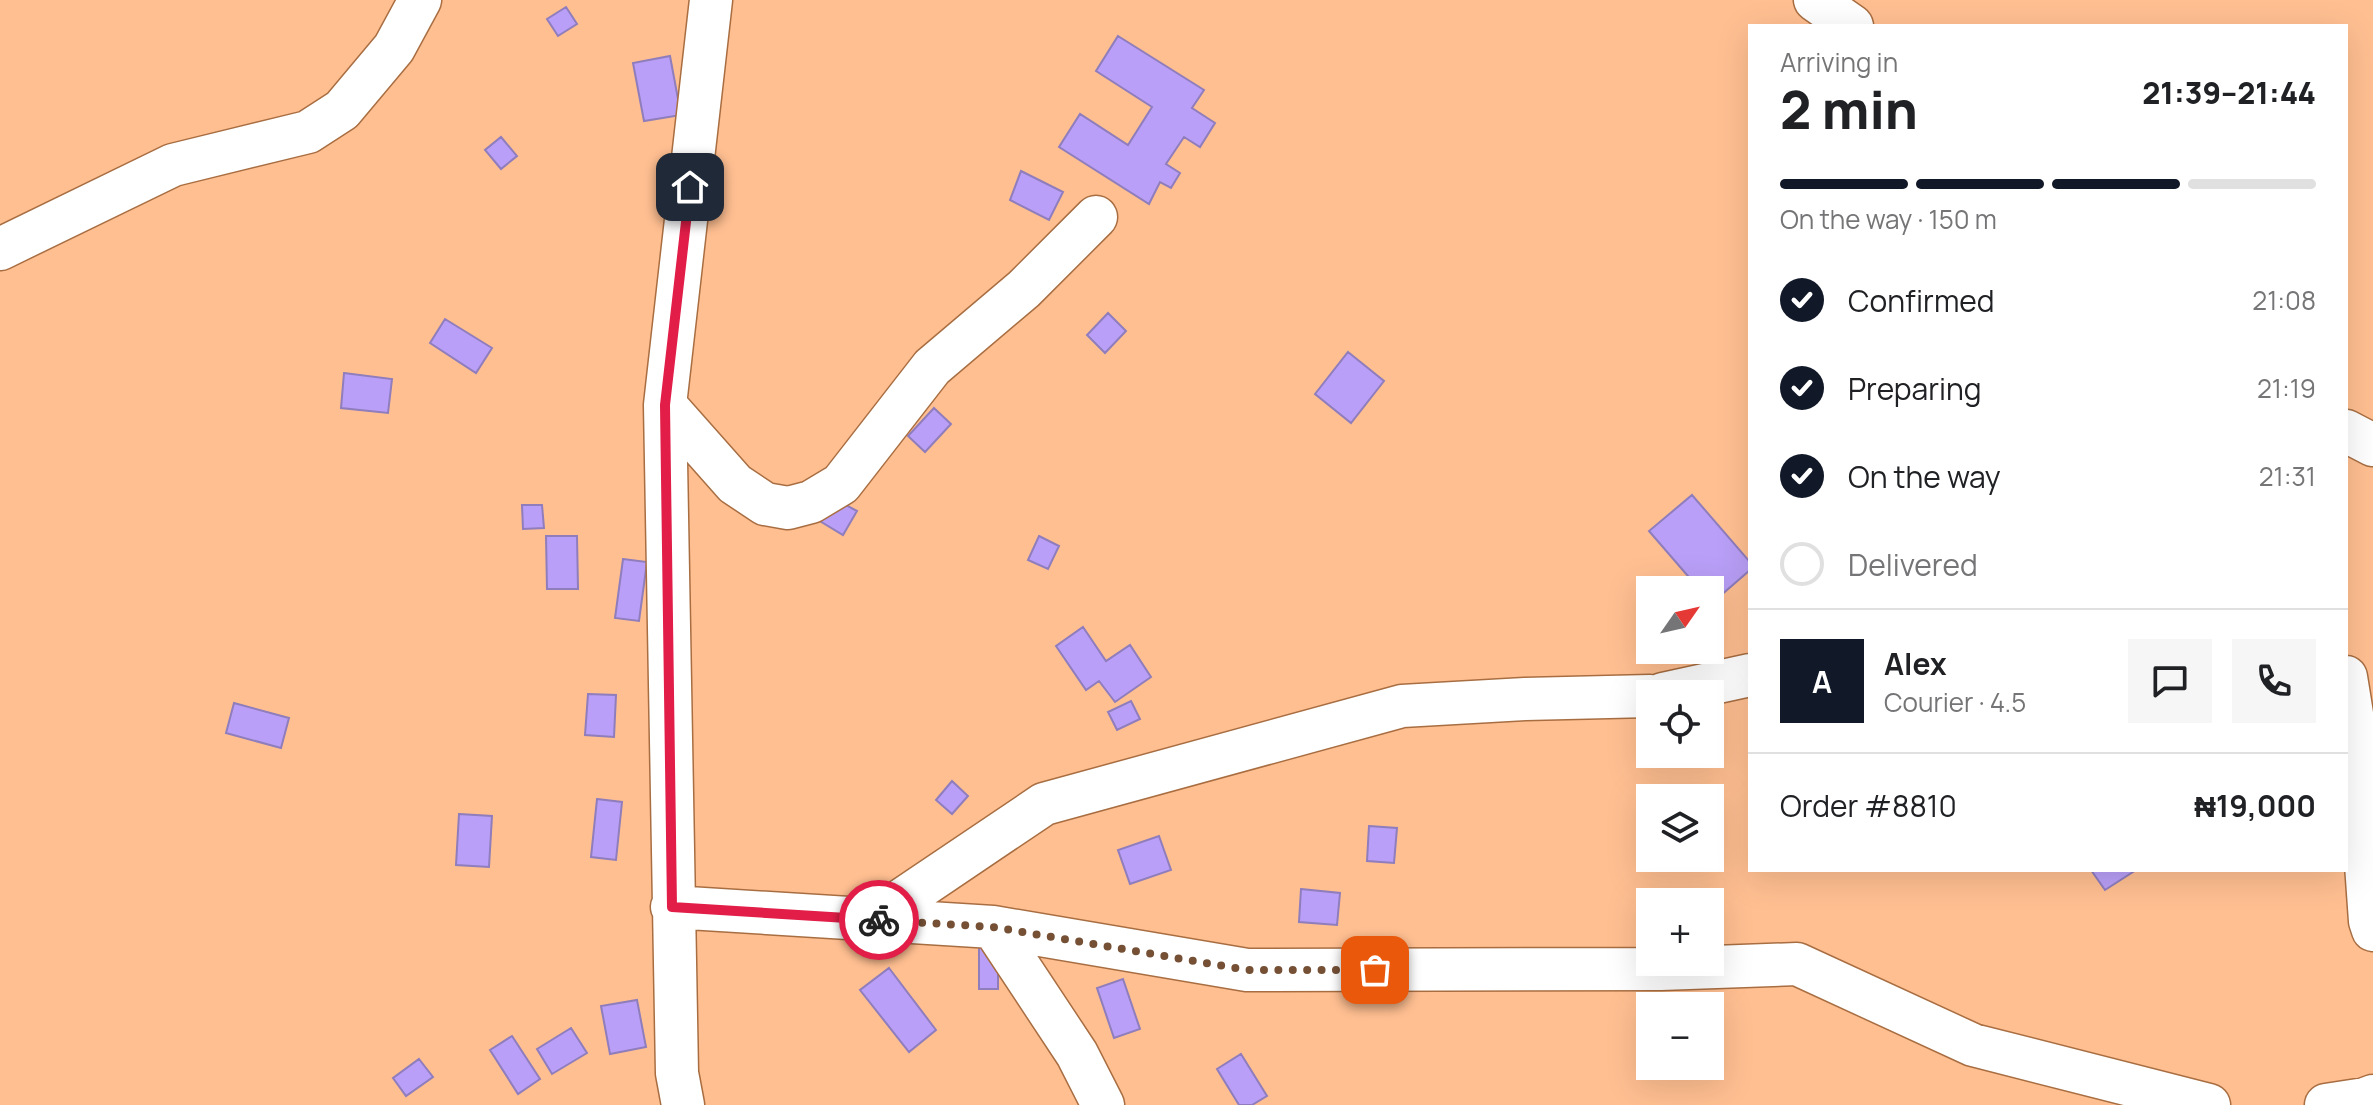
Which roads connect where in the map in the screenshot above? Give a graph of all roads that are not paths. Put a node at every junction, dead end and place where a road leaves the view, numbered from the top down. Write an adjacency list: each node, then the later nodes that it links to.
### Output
1 (420, 0): 6 (street)
2 (711, 0): 7 (street)
3 (1815, 0): 4 (street)
4 (1849, 24)
5 (1096, 217): 7 (street)
6 (0, 249)
7 (665, 405): 14 (street)
8 (2348, 432): 9 (street)
9 (2373, 445)
10 (1748, 675): 11 (street)
11 (1724, 681)
12 (2348, 689): 17 (street)
13 (1636, 696): 15 (street)
14 (672, 907): 15 (street); 19 (street)
15 (872, 920): 16 (street)
16 (993, 927): 20 (street); 21 (street)
17 (2373, 930)
18 (2373, 1096): 22 (street)
19 (683, 1105)
20 (1103, 1105)
21 (2209, 1105)
22 (2326, 1105)

